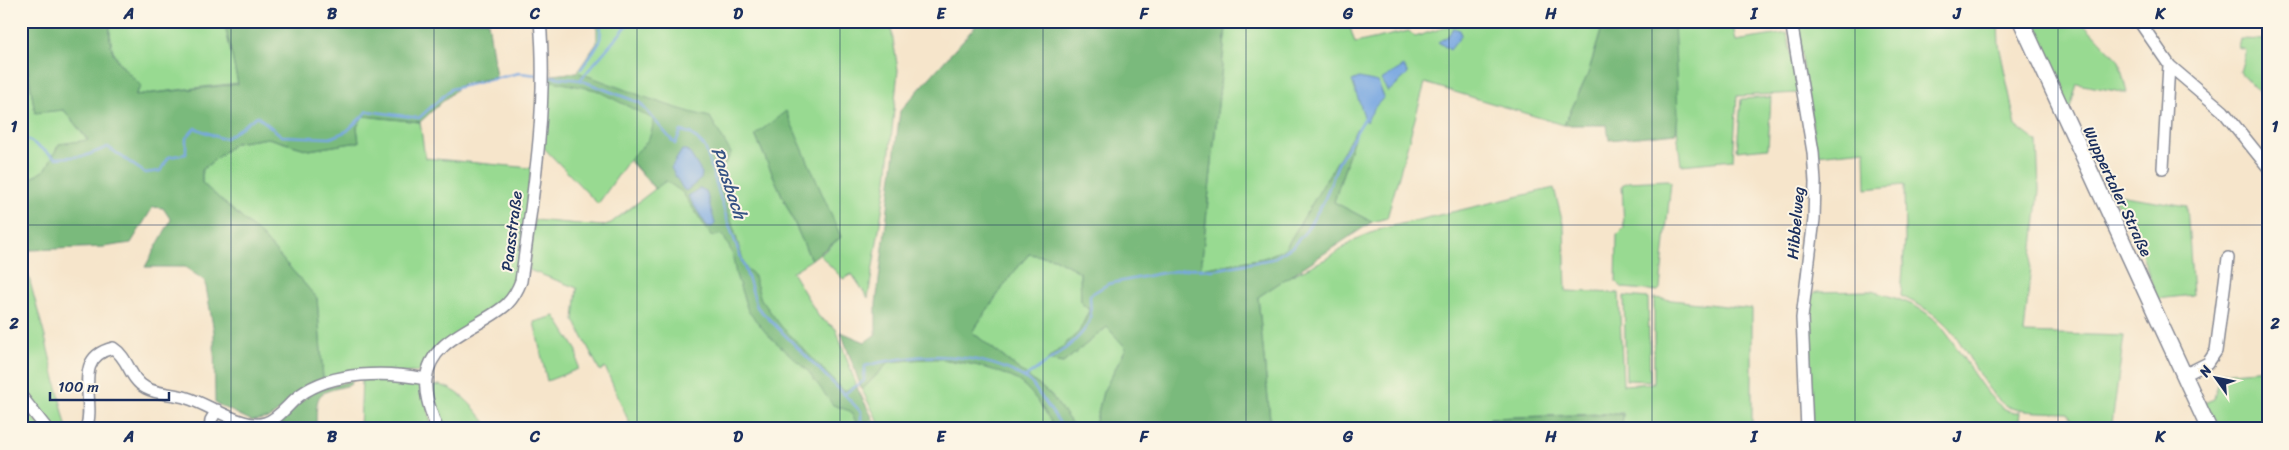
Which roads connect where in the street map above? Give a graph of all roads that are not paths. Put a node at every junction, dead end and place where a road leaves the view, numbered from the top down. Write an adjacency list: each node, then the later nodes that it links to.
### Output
1 (540, 21): 10 (street, Paasstraße)
2 (1791, 21): 17 (street, Hibbelweg)
3 (2021, 21): 9 (main road, Wuppertaler Straße)
4 (2139, 21): 5 (street)
5 (2169, 65): 6 (street); 7 (street)
6 (2268, 167)
7 (2163, 168)
8 (2228, 258): 9 (street)
9 (2184, 375): 18 (main road, Wuppertaler Straße)
10 (426, 379): 12 (street); 16 (street)
11 (21, 396): 13 (street)
12 (217, 410): 14 (street); 15 (street)
13 (47, 429)
14 (86, 429)
15 (210, 429)
16 (437, 429)
17 (1807, 429)
18 (2209, 429)

